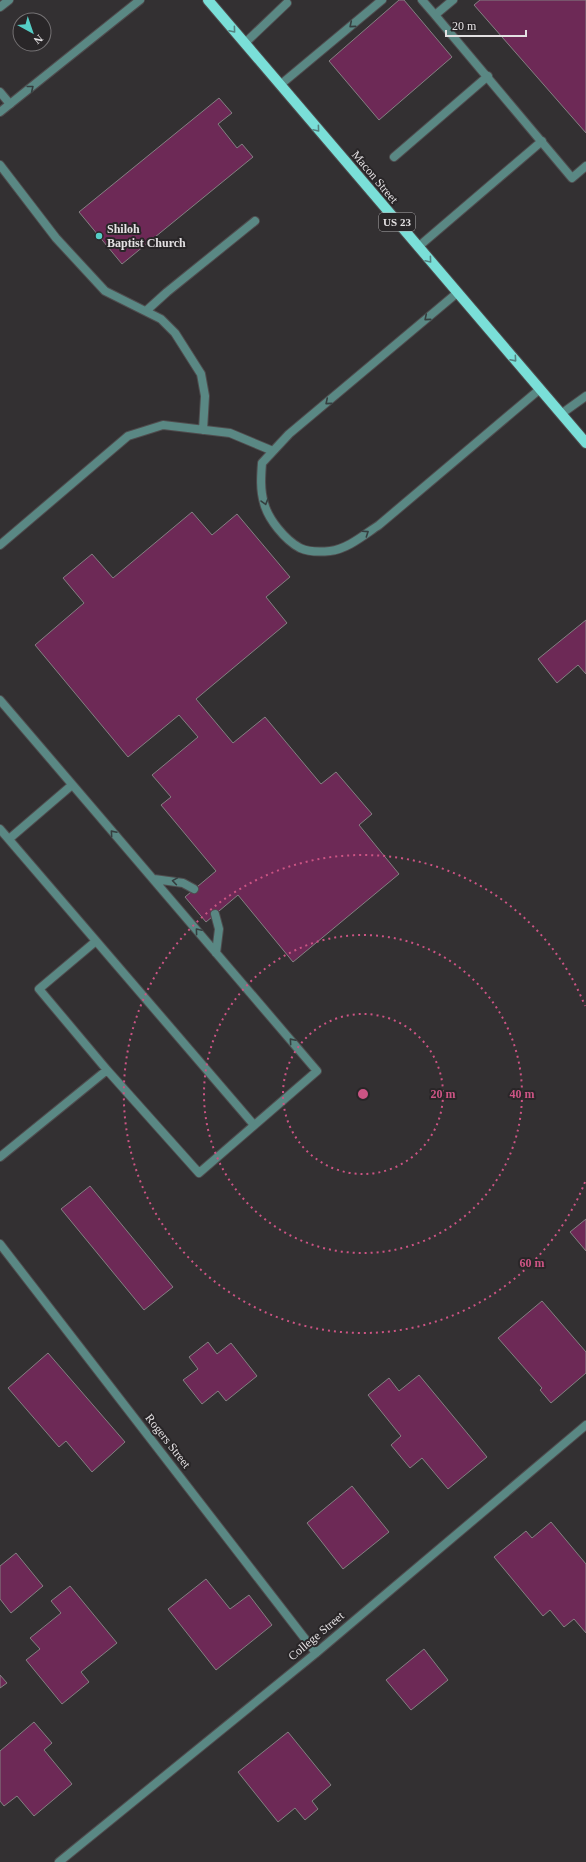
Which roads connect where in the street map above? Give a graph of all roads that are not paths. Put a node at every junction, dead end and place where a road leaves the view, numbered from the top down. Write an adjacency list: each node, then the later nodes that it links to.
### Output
1 (9, 0): 8 (street)
2 (140, 0): 14 (street, one-way to 2)
3 (208, 0): 10 (main road, Macon Street / US 23, one-way to 10)
4 (382, 0): 12 (street, one-way to 12)
5 (422, 0): 9 (street)
6 (453, 0): 9 (street)
7 (288, 1): 10 (street)
8 (0, 7)
9 (435, 15): 11 (street)
10 (245, 44): 12 (main road, Macon Street / US 23)
11 (488, 76): 16 (street); 17 (street)
12 (280, 85): 21 (main road, Macon Street / US 23, one-way to 21)
13 (0, 92): 14 (street)
14 (10, 104): 15 (street)
15 (0, 112)
16 (542, 141): 19 (street); 21 (street)
17 (394, 157)
18 (0, 165): 23 (street)
19 (586, 166)
20 (256, 221): 23 (street)
21 (418, 247): 22 (main road, Macon Street / US 23, one-way to 22)
22 (457, 293): 24 (main road, Macon Street / US 23, one-way to 24); 29 (street, one-way to 29)
23 (146, 311): 27 (street)
24 (540, 389): 26 (main road, Macon Street / US 23); 29 (street, one-way to 24)
25 (586, 396): 26 (street)
26 (561, 414): 28 (main road, Macon Street / US 23)
27 (203, 430): 29 (street); 30 (street)
28 (586, 443)
29 (273, 451)
30 (0, 545)
31 (0, 700): 32 (street)
32 (72, 785): 34 (street); 35 (street, one-way to 32)
33 (0, 829): 34 (street)
34 (8, 839): 38 (street)
35 (154, 879): 36 (street, one-way to 35); 39 (street, one-way to 35)
36 (194, 889)
37 (215, 914): 39 (street)
38 (96, 941): 40 (street); 41 (street)
39 (216, 953): 41 (street, one-way to 39)
40 (107, 1070): 41 (street); 42 (street)
41 (254, 1125)
42 (0, 1157)
43 (0, 1244): 45 (street, Rogers Street)
44 (586, 1425): 45 (street, College Street)
45 (316, 1653): 46 (street, College Street)
46 (59, 1862)

